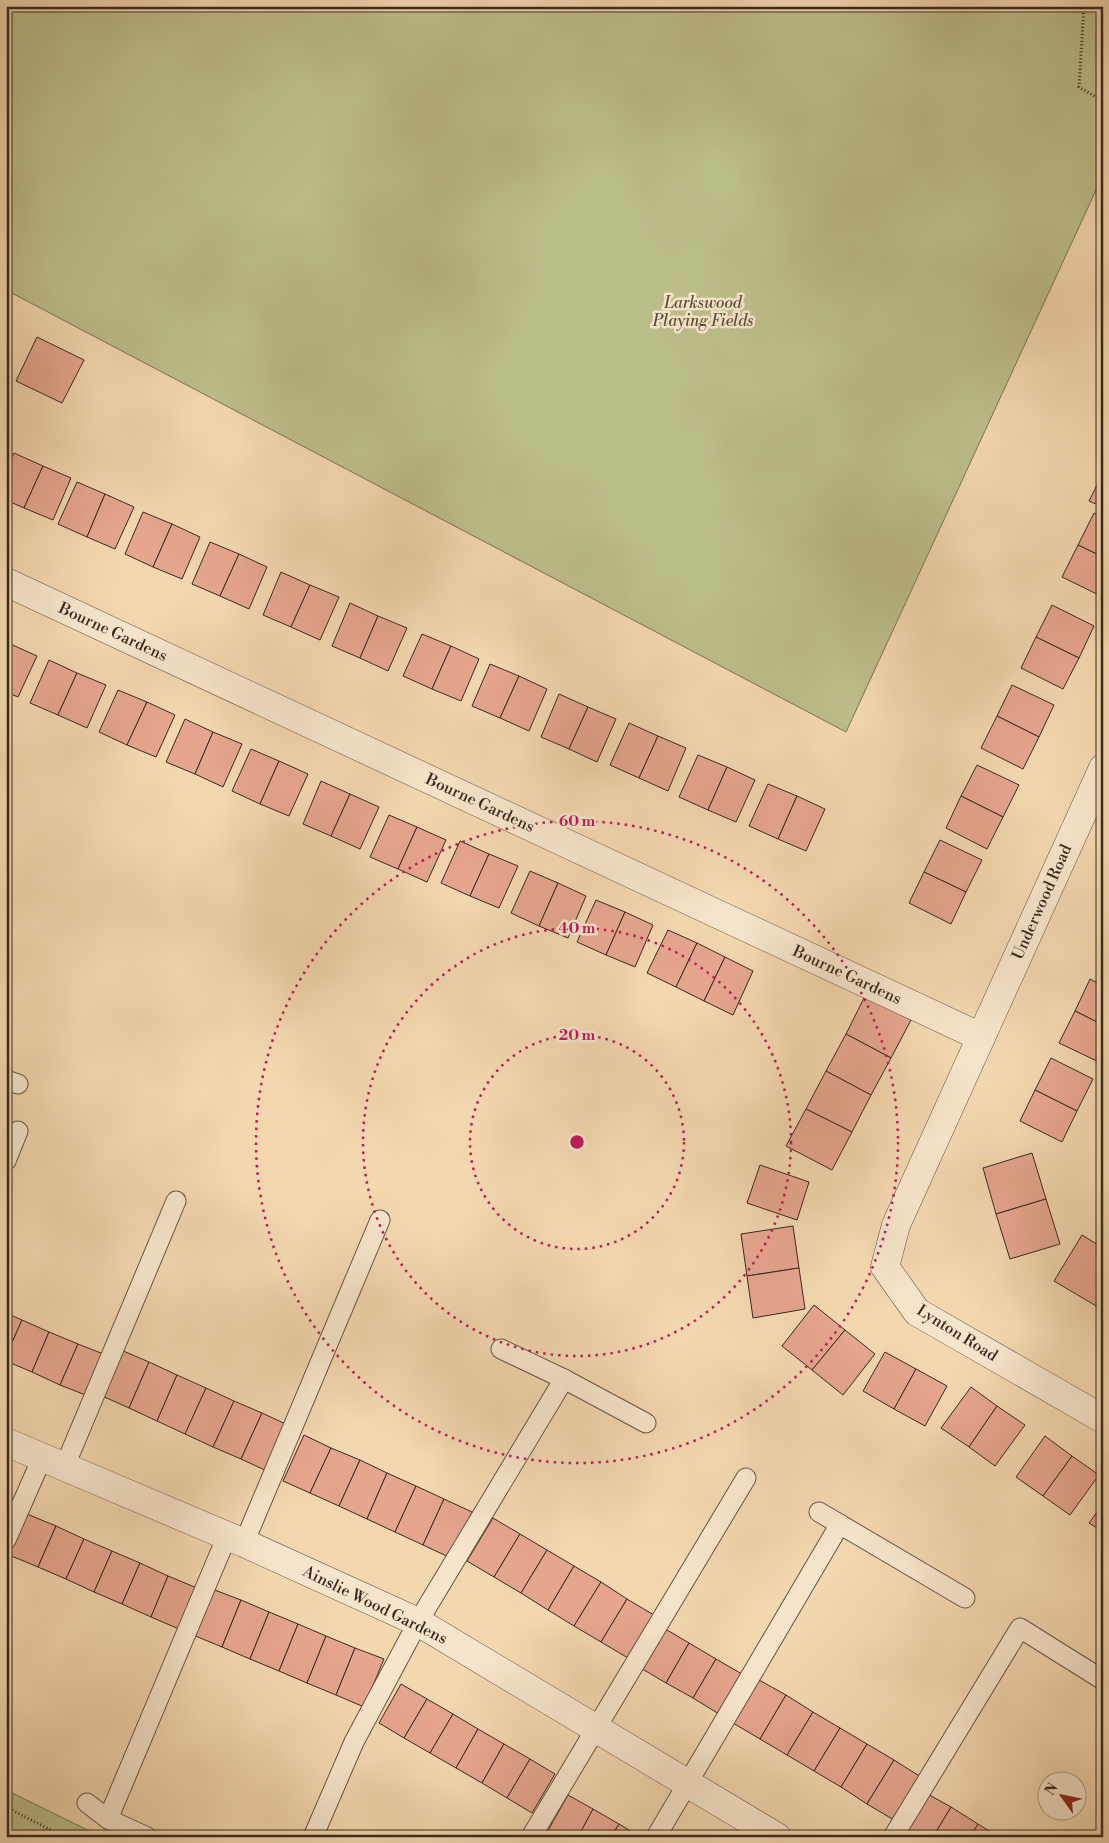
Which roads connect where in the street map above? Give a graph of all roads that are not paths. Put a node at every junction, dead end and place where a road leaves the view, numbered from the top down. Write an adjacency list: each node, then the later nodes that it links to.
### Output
1 (6, 582): 3 (street, Bourne Gardens)
2 (1103, 768): 3 (street, Underwood Road)
3 (981, 1037): 10 (street, Lynton Road)
4 (18, 1132): 5 (lane)
5 (6, 1161)
6 (176, 1202): 13 (lane)
7 (380, 1220): 17 (lane)
8 (501, 1349): 9 (lane)
9 (564, 1379): 11 (lane); 20 (lane)
10 (1103, 1419)
11 (646, 1423)
12 (6, 1442): 13 (street, Ainslie Wood Gardens)
13 (53, 1463): 17 (street, Ainslie Wood Gardens); 18 (lane)
14 (746, 1478): 22 (lane)
15 (819, 1512): 16 (lane)
16 (840, 1524): 19 (lane); 23 (lane)
17 (236, 1539): 20 (street, Ainslie Wood Gardens); 25 (lane)
18 (6, 1540)
19 (965, 1598)
20 (418, 1622): 22 (street, Ainslie Wood Gardens); 27 (lane)
21 (1103, 1680): 31 (lane)
22 (595, 1729): 23 (street, Ainslie Wood Gardens); 28 (lane)
23 (688, 1784): 29 (lane); 30 (street, Ainslie Wood Gardens)
24 (88, 1803): 25 (lane)
25 (108, 1819): 26 (lane)
26 (147, 1837)
27 (313, 1837)
28 (531, 1837)
29 (656, 1837)
30 (777, 1837)
31 (894, 1837)

